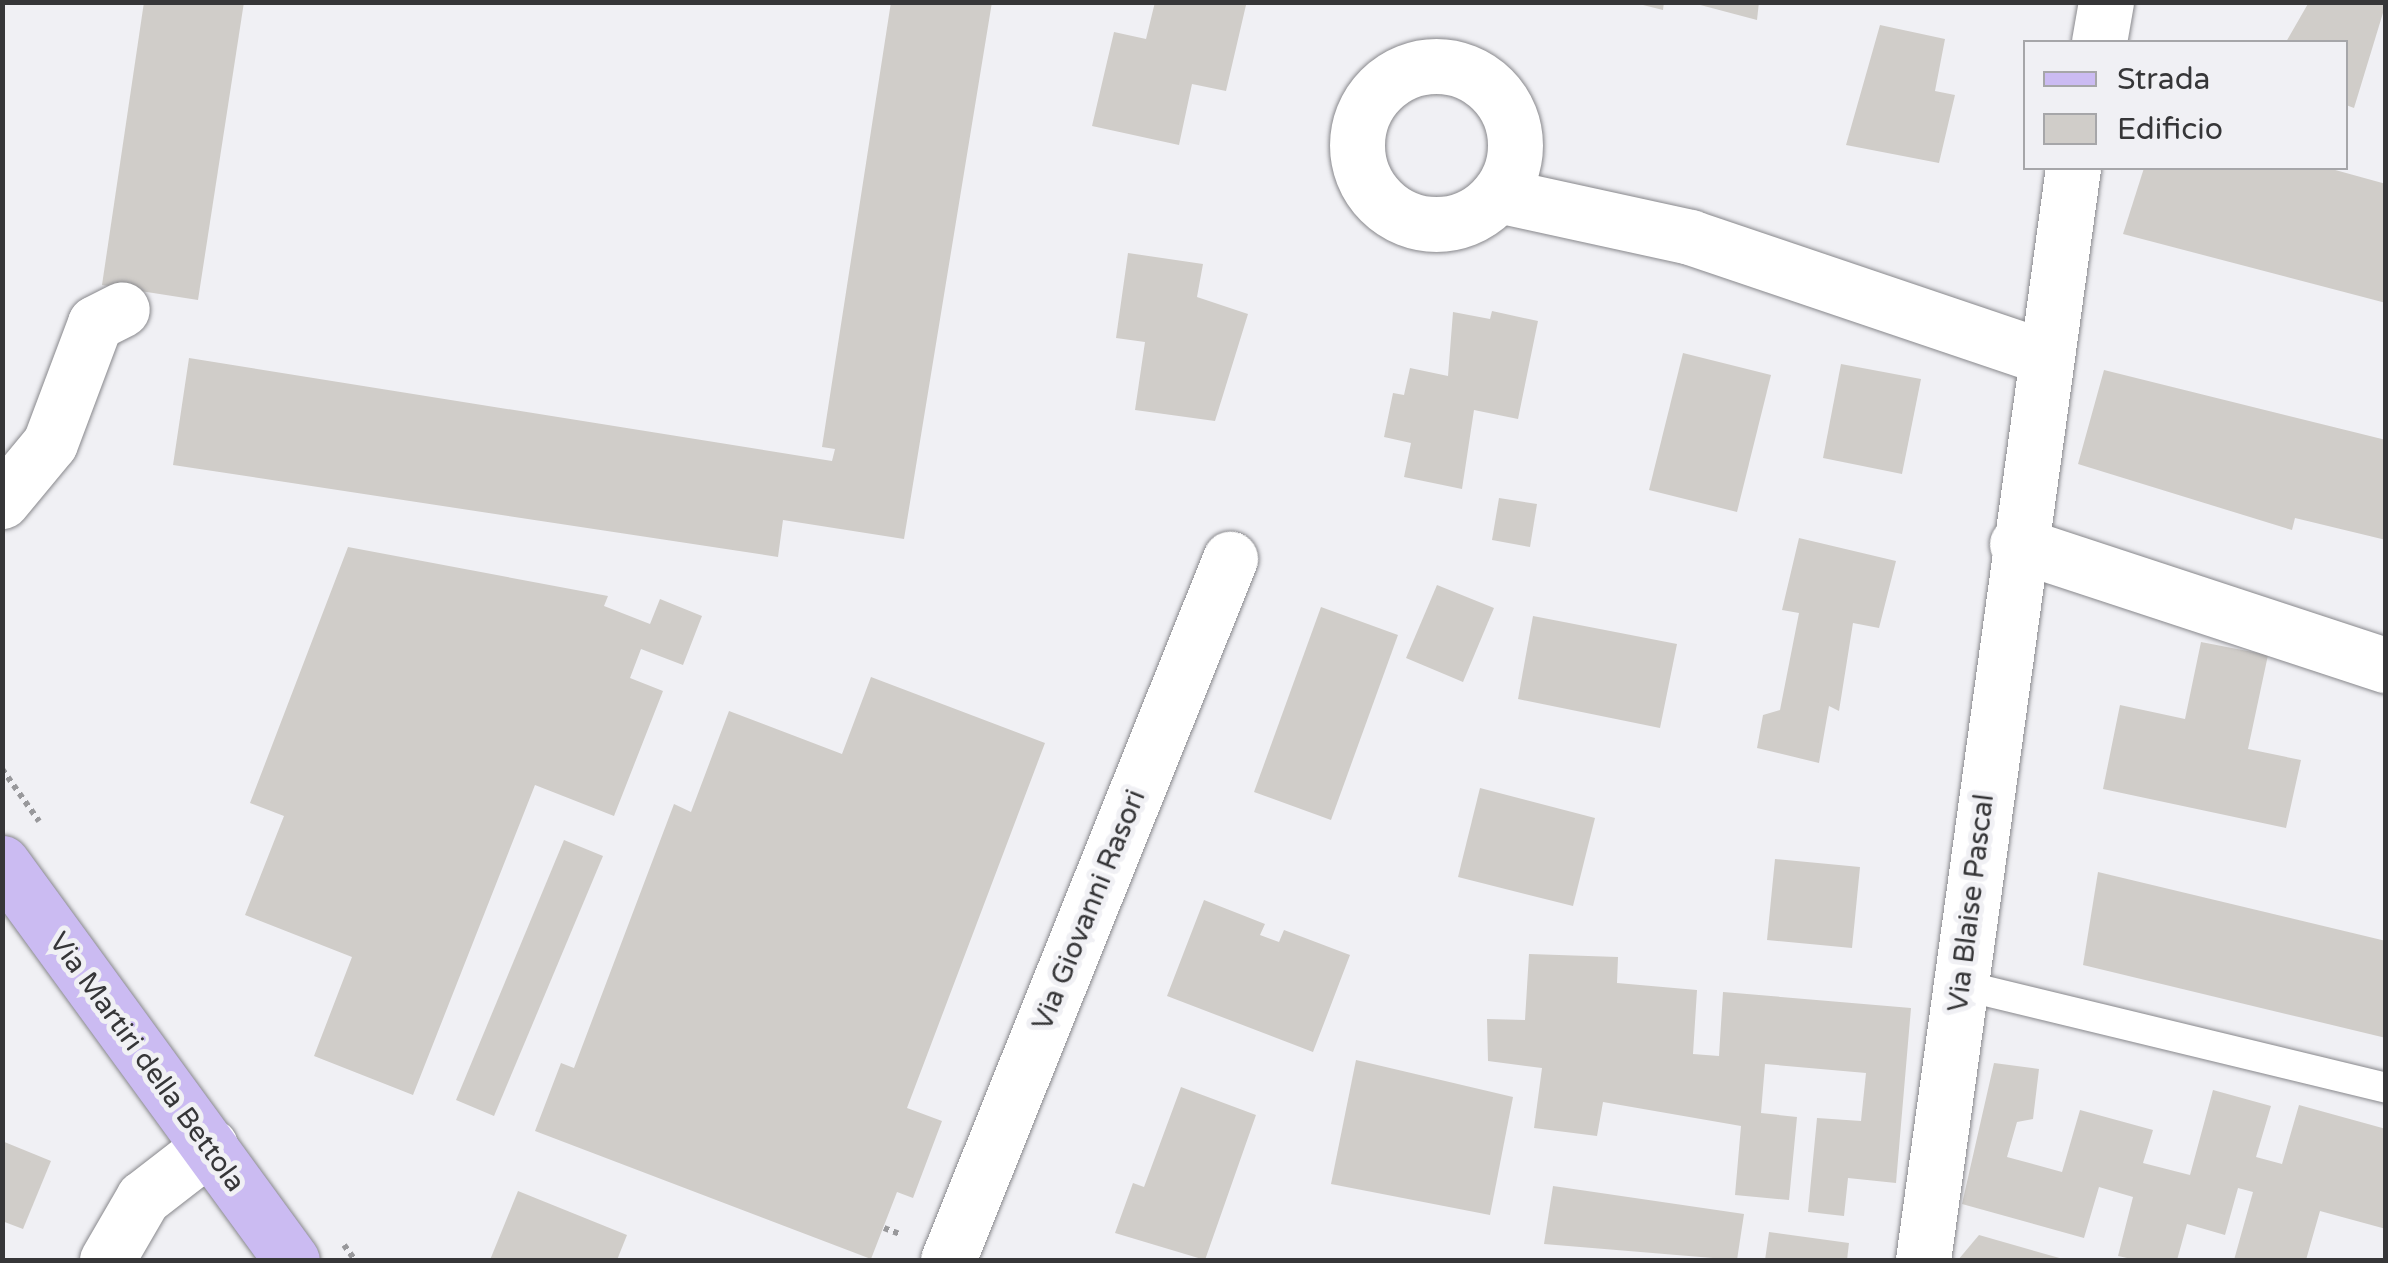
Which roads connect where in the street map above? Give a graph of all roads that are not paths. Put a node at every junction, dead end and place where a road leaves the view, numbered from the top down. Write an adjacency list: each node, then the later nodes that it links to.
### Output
1 (2106, 2): 2 (street)
2 (2099, 40)
3 (2073, 170): 6 (street, Via Blaise Pascal)
4 (1498, 196): 6 (street)
5 (122, 310): 7 (street)
6 (2044, 357): 8 (street, Via Blaise Pascal)
7 (2, 502)
8 (2017, 544): 10 (street); 12 (street, Via Blaise Pascal)
9 (1230, 559): 17 (street, Via Giovanni Rasori)
10 (2386, 665)
11 (2, 863): 14 (main road, Via Martiri della Bettola)
12 (1961, 986): 13 (lane); 18 (street, Via Blaise Pascal)
13 (2386, 1088)
14 (210, 1146): 15 (street); 16 (main road, Via Martiri della Bettola)
15 (107, 1260)
16 (292, 1260)
17 (948, 1260)
18 (1923, 1260)

